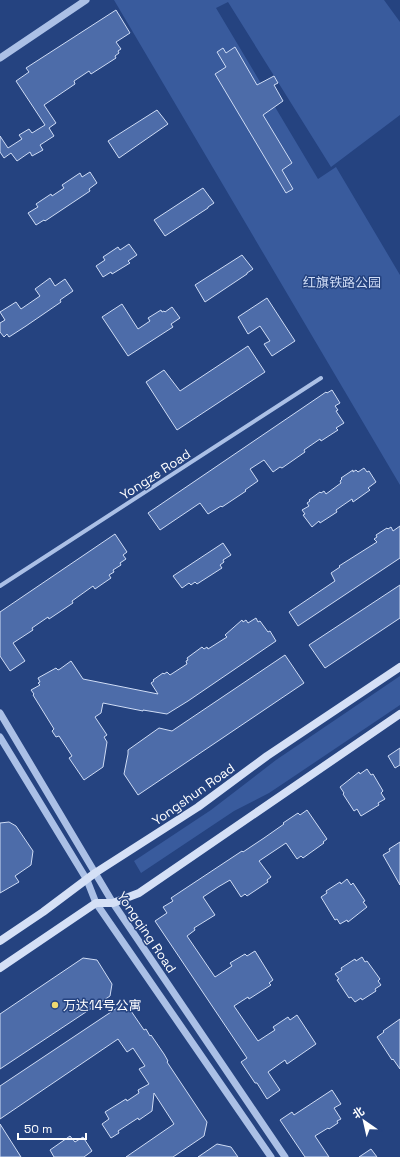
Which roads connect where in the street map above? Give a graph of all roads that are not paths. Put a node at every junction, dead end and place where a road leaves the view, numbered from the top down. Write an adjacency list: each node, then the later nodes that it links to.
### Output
1 (86, 0): 2 (street)
2 (0, 58)
3 (321, 378): 4 (street, Yongze Road)
4 (0, 586)
5 (400, 667): 9 (main road, Yongshun Road)
6 (0, 713): 9 (street, Yongqing Road)
7 (400, 714): 12 (main road)
8 (0, 737): 10 (street, Yongqing Road)
9 (95, 873): 10 (main road, Yongshun Road); 12 (street, Yongqing Road)
10 (87, 880): 11 (street, Yongqing Road); 13 (main road, Yongshun Road)
11 (96, 902): 12 (main road); 14 (main road); 15 (street, Yongqing Road)
12 (113, 903): 16 (street, Yongqing Road)
13 (0, 941)
14 (0, 968)
15 (271, 1157)
16 (285, 1157)

